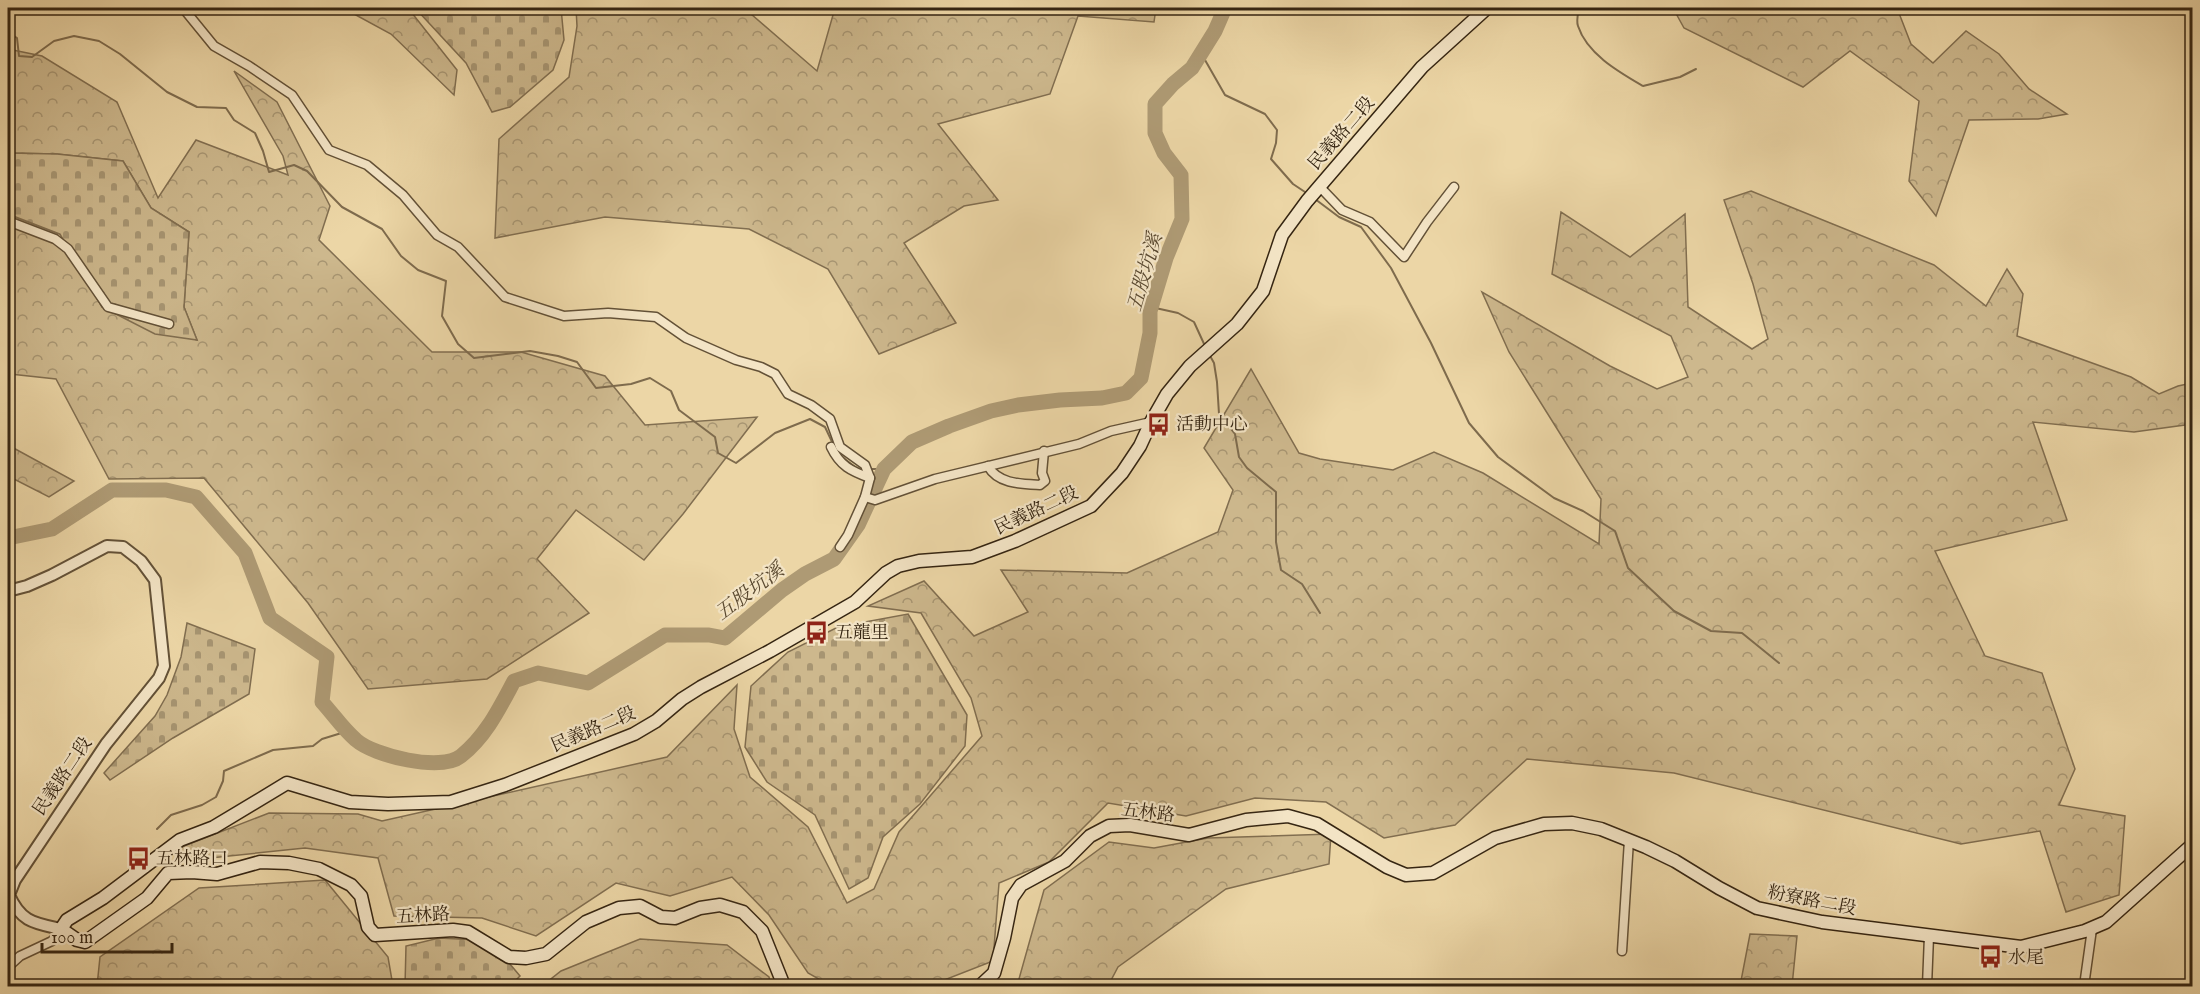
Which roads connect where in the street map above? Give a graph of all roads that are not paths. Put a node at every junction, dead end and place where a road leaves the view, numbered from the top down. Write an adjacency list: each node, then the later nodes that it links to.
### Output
1 (183, 8): 11 (street)
2 (1487, 8): 4 (main road, 民義路二段)
3 (1455, 186): 4 (street)
4 (1313, 193): 7 (main road, 民義路二段)
5 (8, 221): 6 (street)
6 (169, 324)
7 (1150, 422): 9 (street); 18 (main road, 民義路二段)
8 (831, 447): 11 (street)
9 (1044, 451): 10 (street); 10 (street)
10 (988, 466): 12 (street)
11 (870, 478): 12 (street)
12 (870, 498): 13 (street)
13 (840, 547)
14 (8, 591): 18 (street, 民義路二段)
15 (1629, 840): 17 (main road, 粉寮路二段); 20 (main road, 粉寮路二段); 21 (street)
16 (2193, 845): 19 (main road, 粉寮路二段)
17 (1387, 867): 24 (main road, 五林路)
18 (61, 929): 22 (street); 23 (main road, 五林路)
19 (2092, 929): 20 (main road, 粉寮路二段); 26 (street)
20 (1929, 936): 25 (street)
21 (1622, 951)
22 (8, 968)
23 (784, 987)
24 (980, 987)
25 (1927, 987)
26 (2084, 987)

